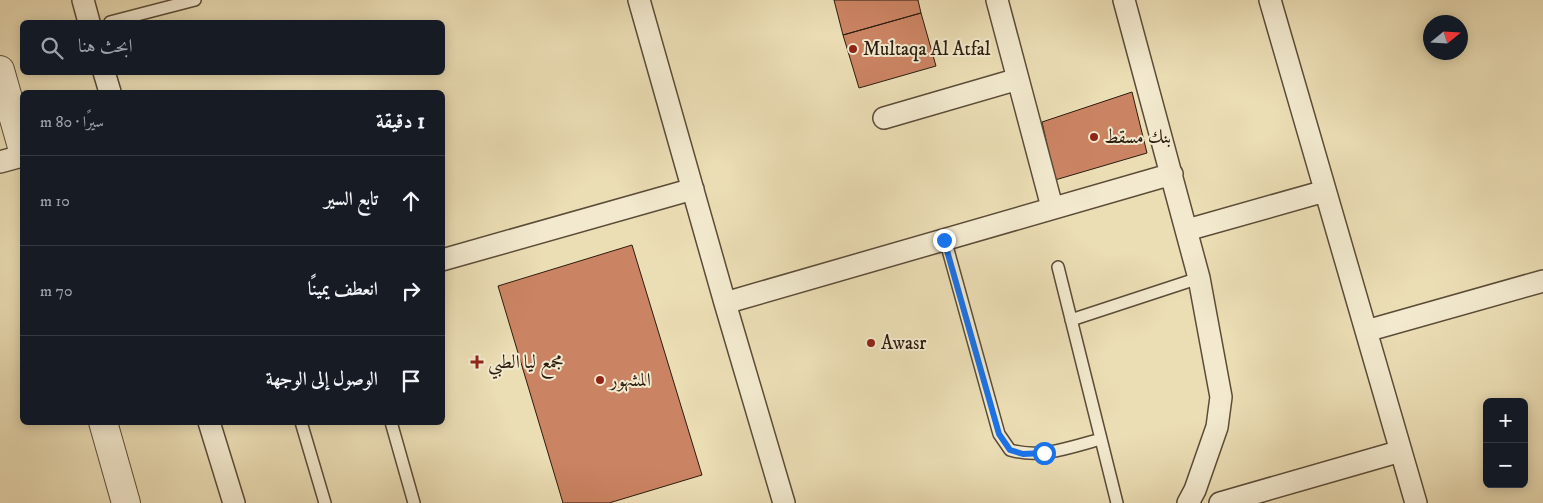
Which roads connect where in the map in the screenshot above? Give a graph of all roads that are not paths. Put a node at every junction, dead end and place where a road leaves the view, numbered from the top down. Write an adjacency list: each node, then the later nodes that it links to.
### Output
1 (83, 0): 7 (street)
2 (191, 0): 8 (lane)
3 (639, 0): 18 (street)
4 (997, 0): 11 (street)
5 (1124, 0): 17 (street)
6 (1270, 0): 19 (street)
7 (89, 20)
8 (117, 20)
9 (0, 70): 14 (street)
10 (105, 75): 12 (street)
11 (1018, 80): 13 (street); 20 (street)
12 (109, 90)
13 (884, 118)
14 (20, 140)
15 (20, 157): 16 (street)
16 (0, 162)
17 (1172, 174): 20 (street); 21 (street)
18 (693, 189): 23 (street); 27 (street)
19 (1325, 191): 21 (street); 29 (street)
20 (1052, 207): 22 (street)
21 (1187, 230): 25 (street)
22 (944, 240): 27 (street); 34 (lane)
23 (445, 259)
24 (1058, 267): 28 (lane)
25 (1200, 278): 28 (lane); 43 (street)
26 (1543, 281): 29 (street)
27 (725, 303): 41 (street)
28 (1071, 320): 34 (lane)
29 (1366, 331): 35 (street)
30 (104, 425): 37 (street)
31 (210, 425): 38 (street)
32 (302, 425): 39 (lane)
33 (392, 425): 40 (lane)
34 (1101, 439): 42 (lane)
35 (1401, 451): 36 (street); 45 (street)
36 (1281, 495): 44 (street)
37 (126, 503)
38 (234, 503)
39 (326, 503)
40 (414, 503)
41 (784, 503)
42 (1117, 503)
43 (1188, 503)
44 (1220, 503)
45 (1416, 503)

